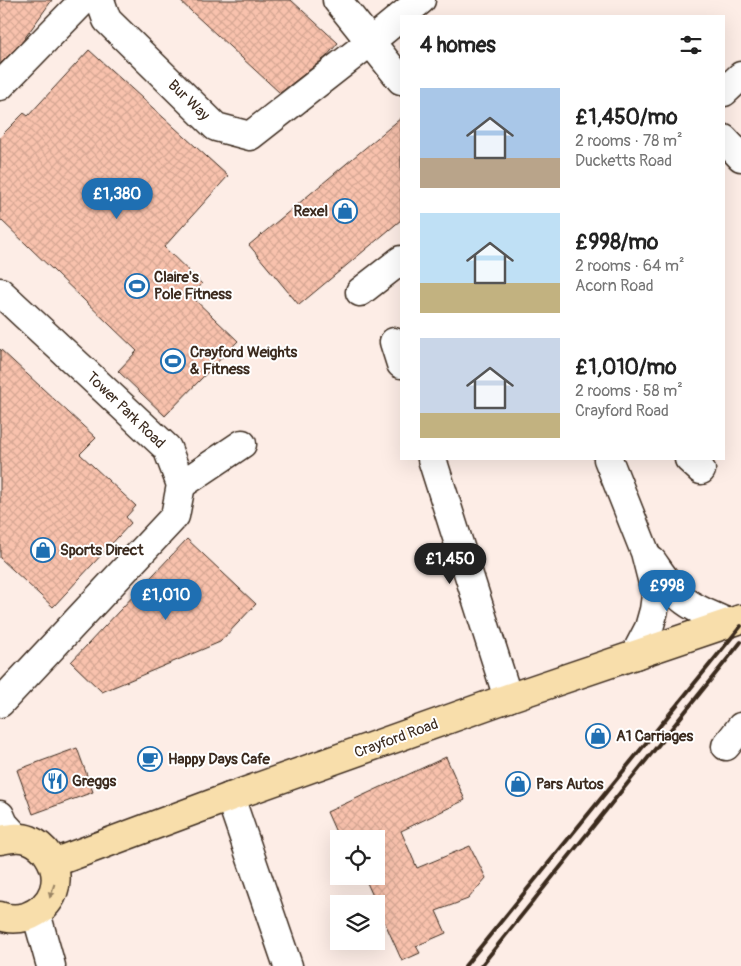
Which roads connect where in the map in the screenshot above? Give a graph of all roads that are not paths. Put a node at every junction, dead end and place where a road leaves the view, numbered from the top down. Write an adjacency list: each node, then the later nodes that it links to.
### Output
1 (84, 0): 10 (street)
2 (100, 0): 7 (street, Bur Way)
3 (337, 0): 7 (street)
4 (421, 0): 5 (street)
5 (403, 15)
6 (400, 17): 7 (street)
7 (370, 42): 9 (street)
8 (741, 76): 11 (street)
9 (400, 79)
10 (0, 86)
11 (725, 91)
12 (400, 261): 14 (street)
13 (0, 292): 18 (street, Tower Park Road)
14 (360, 292)
15 (242, 444): 18 (street)
16 (432, 460): 22 (street)
17 (608, 460): 19 (street)
18 (181, 485): 23 (street)
19 (645, 552): 20 (street); 21 (street)
20 (735, 621): 21 (main road, Crayford Road)
21 (636, 655): 22 (main road, Crayford Road)
22 (508, 698): 24 (main road, Crayford Road)
23 (0, 703)
24 (230, 797): 27 (main road, Crayford Road); 31 (street)
25 (0, 815): 26 (street)
26 (8, 839): 27 (main road)
27 (53, 863): 28 (main road, one-way to 28)
28 (36, 913): 29 (main road); 30 (street)
29 (0, 916)
30 (51, 966)
31 (288, 966)

